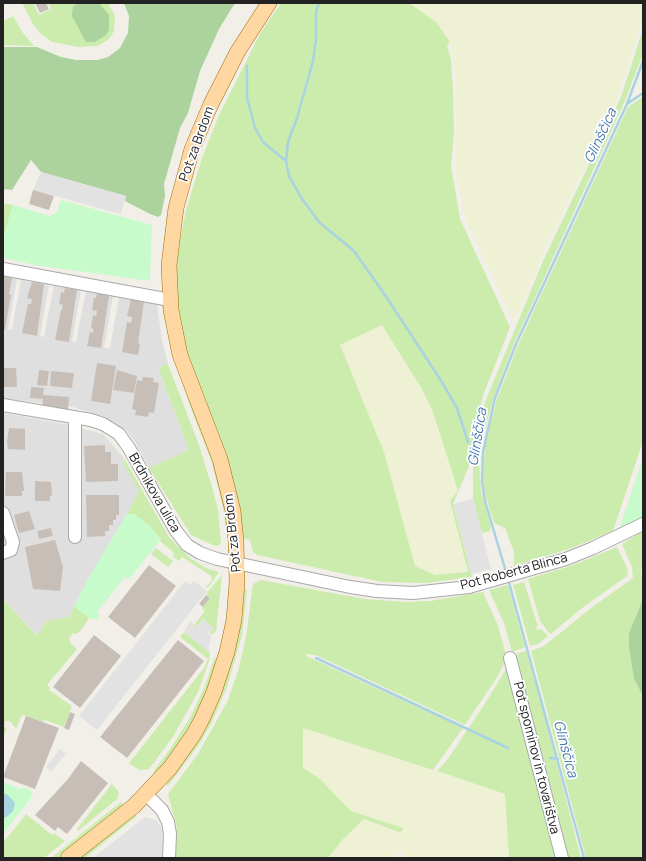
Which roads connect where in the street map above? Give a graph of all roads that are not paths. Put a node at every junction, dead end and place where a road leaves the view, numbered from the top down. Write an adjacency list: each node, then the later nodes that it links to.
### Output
1 (269, 3): 3 (main road, Pot za Brdom)
2 (3, 269): 3 (street)
3 (170, 300): 10 (main road, Pot za Brdom)
4 (3, 405): 5 (street, Brdnikova ulica)
5 (75, 417): 8 (street); 10 (street, Brdnikova ulica)
6 (3, 513): 9 (street)
7 (643, 524): 10 (street, Pot Roberta Blinca)
8 (75, 537)
9 (4, 553)
10 (238, 563): 12 (main road, Pot za Brdom)
11 (510, 658): 15 (street, Pot spominov in tovarištva)
12 (146, 794): 13 (main road, Pot za Brdom); 14 (street)
13 (68, 858)
14 (169, 858)
15 (562, 858)

